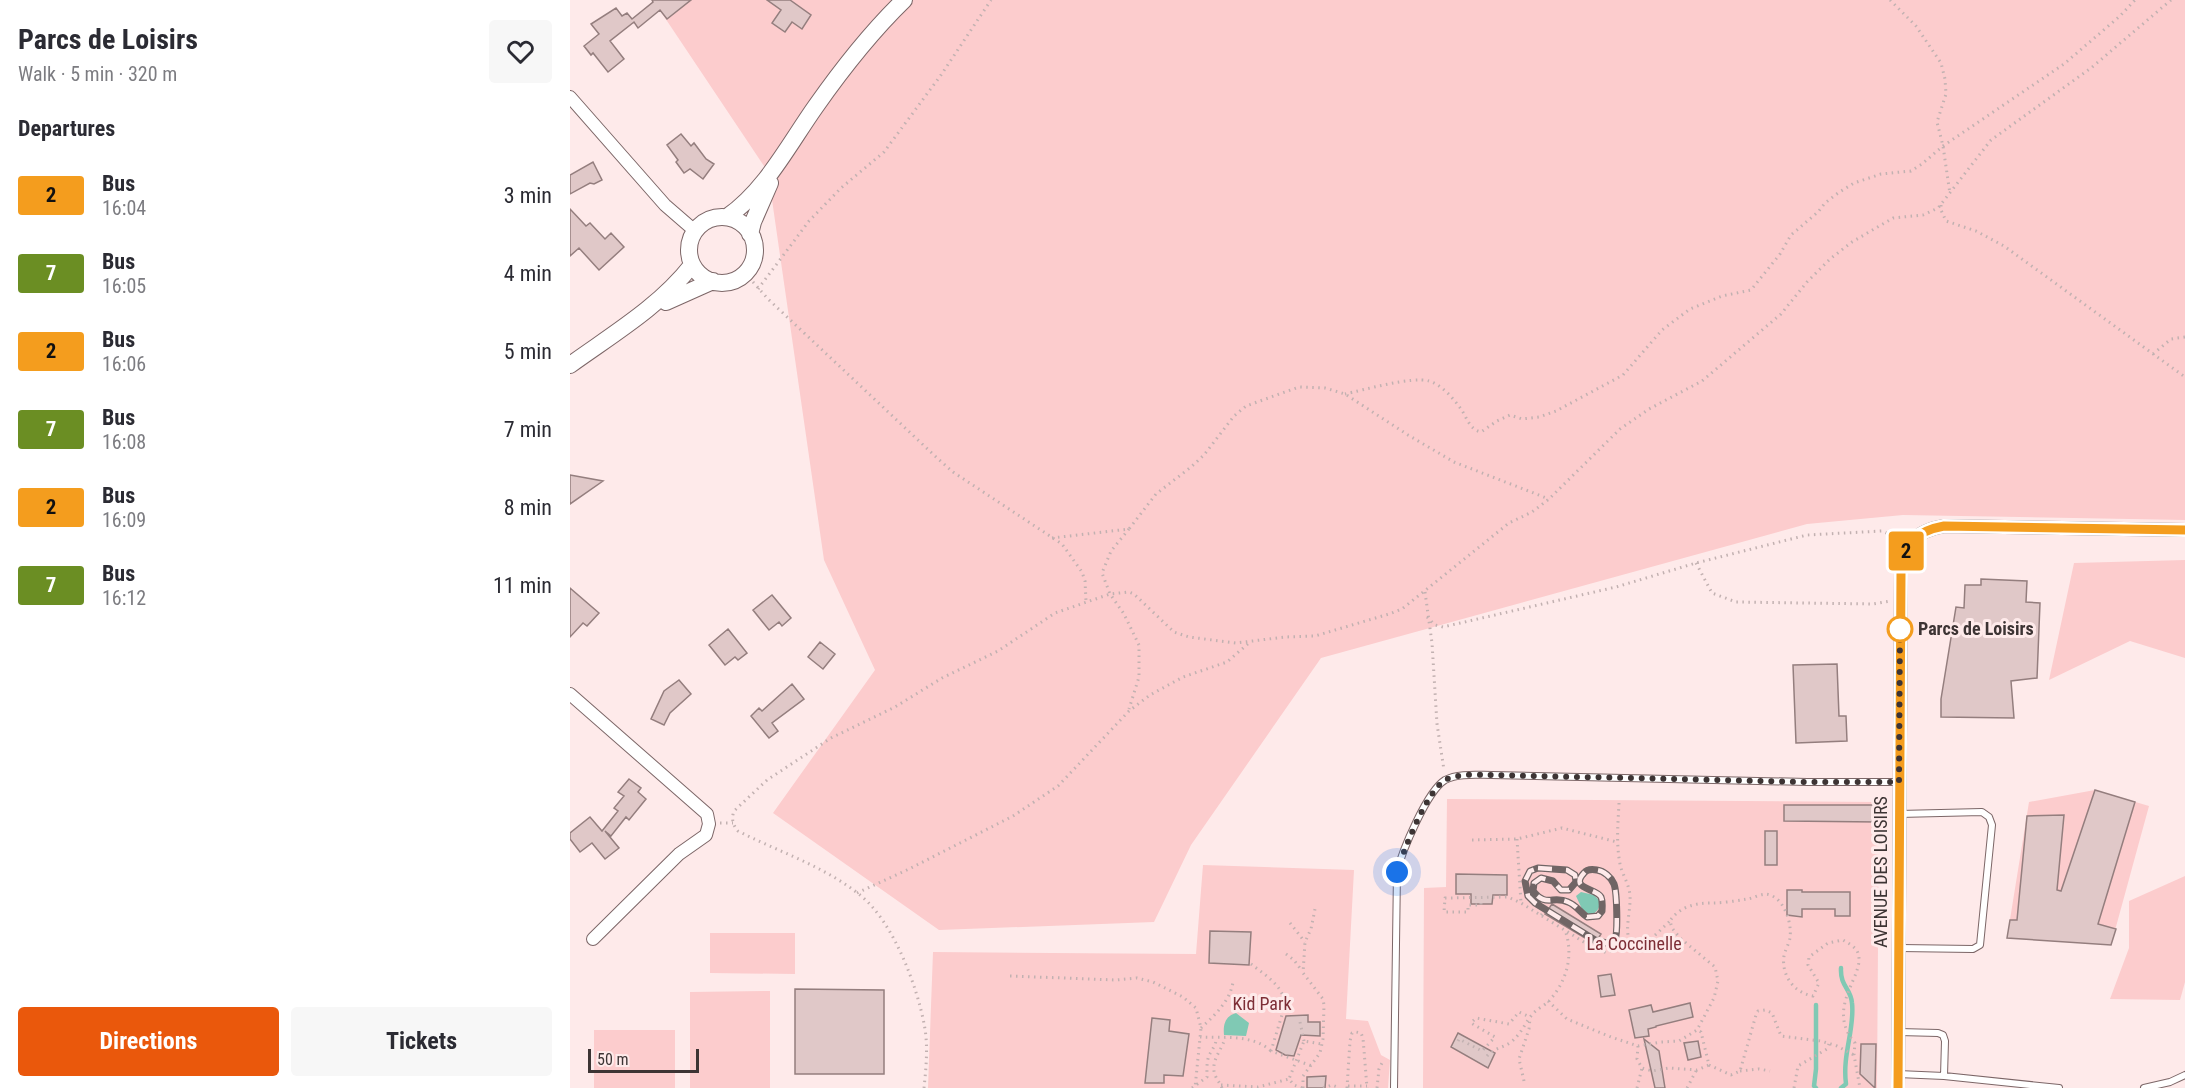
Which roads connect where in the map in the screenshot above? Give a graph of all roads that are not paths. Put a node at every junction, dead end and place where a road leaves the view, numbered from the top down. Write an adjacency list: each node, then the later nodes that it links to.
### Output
1 (904, 0): 3 (main road)
2 (570, 96): 5 (street)
3 (791, 143): 4 (main road); 6 (main road)
4 (727, 217): 5 (main road); 6 (main road)
5 (695, 231): 7 (main road)
6 (750, 234): 8 (main road)
7 (692, 265): 8 (main road); 9 (main road)
8 (713, 281): 9 (main road)
9 (639, 318): 10 (main road)
10 (570, 365)
11 (2185, 530): 13 (street, AVENUE DES LOISIRS)
12 (570, 694): 15 (street)
13 (1899, 782): 14 (street, AVENUE DES LOISIRS); 21 (lane)
14 (1899, 814): 16 (street, AVENUE DES LOISIRS); 16 (lane)
15 (594, 939)
16 (1899, 948): 17 (street, AVENUE DES LOISIRS)
17 (1899, 1032): 18 (street, AVENUE DES LOISIRS); 20 (lane)
18 (1898, 1074): 20 (lane); 22 (street, AVENUE DES LOISIRS)
19 (2185, 1075): 24 (lane)
20 (1944, 1076): 23 (lane)
21 (1394, 1088)
22 (1898, 1088)
23 (2059, 1088)
24 (2144, 1088)

